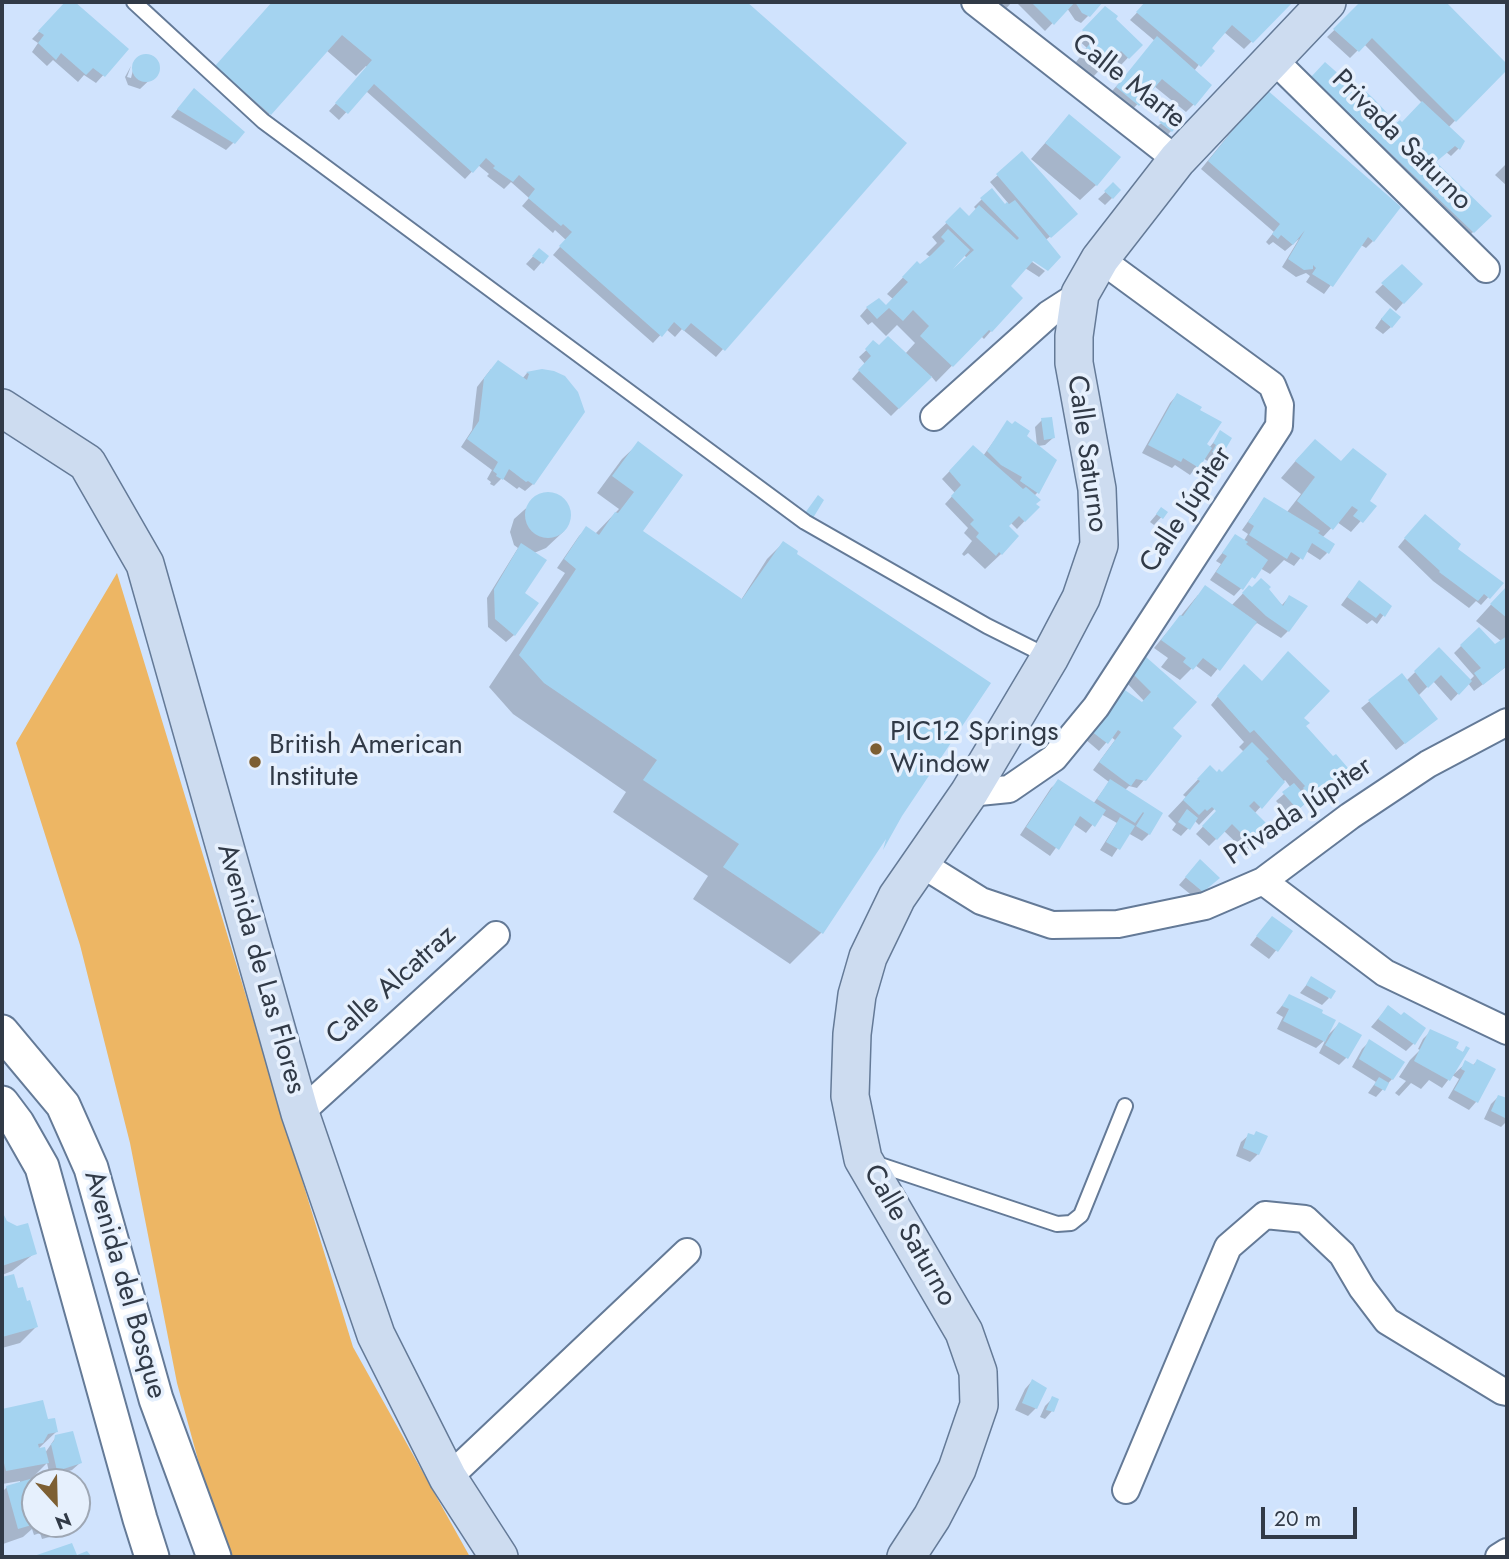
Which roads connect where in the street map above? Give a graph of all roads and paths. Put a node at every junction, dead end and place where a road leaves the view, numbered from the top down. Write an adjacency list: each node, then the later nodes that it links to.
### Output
1 (134, 2): 11 (lane)
2 (975, 2): 5 (street, Calle Marte)
3 (1327, 2): 4 (main road, Calle Saturno)
4 (1272, 58): 5 (main road, Calle Saturno); 7 (street, Privada Saturno)
5 (1177, 160): 6 (main road, Calle Saturno)
6 (1100, 259): 8 (main road, Calle Saturno); 13 (street, Calle Júpiter)
7 (1486, 269)
8 (1080, 294): 10 (street); 11 (main road, Calle Saturno)
9 (2, 408): 21 (main road, Avenida de Las Flores)
10 (934, 417)
11 (1051, 657): 13 (main road, Calle Saturno)
12 (1507, 722): 15 (street, Privada Júpiter)
13 (969, 793): 14 (main road, Calle Saturno)
14 (920, 863): 15 (street, Privada Júpiter); 22 (main road, Calle Saturno)
15 (1263, 881): 17 (street)
16 (496, 934): 21 (street, Calle Alcatraz)
17 (1507, 1031)
18 (2, 1032): 29 (street, Avenida del Bosque)
19 (2, 1103): 28 (street, Avenida del Bosque)
20 (1125, 1106): 22 (lane)
21 (300, 1113): 25 (main road, Avenida de Las Flores)
22 (863, 1159): 31 (main road, Calle Saturno)
23 (687, 1252): 25 (street)
24 (1507, 1392): 26 (street)
25 (448, 1478): 30 (main road, Avenida de Las Flores)
26 (1126, 1490)
27 (1507, 1552): 32 (street)
28 (152, 1557)
29 (214, 1557)
30 (499, 1557)
31 (906, 1557)
32 (1499, 1557)

